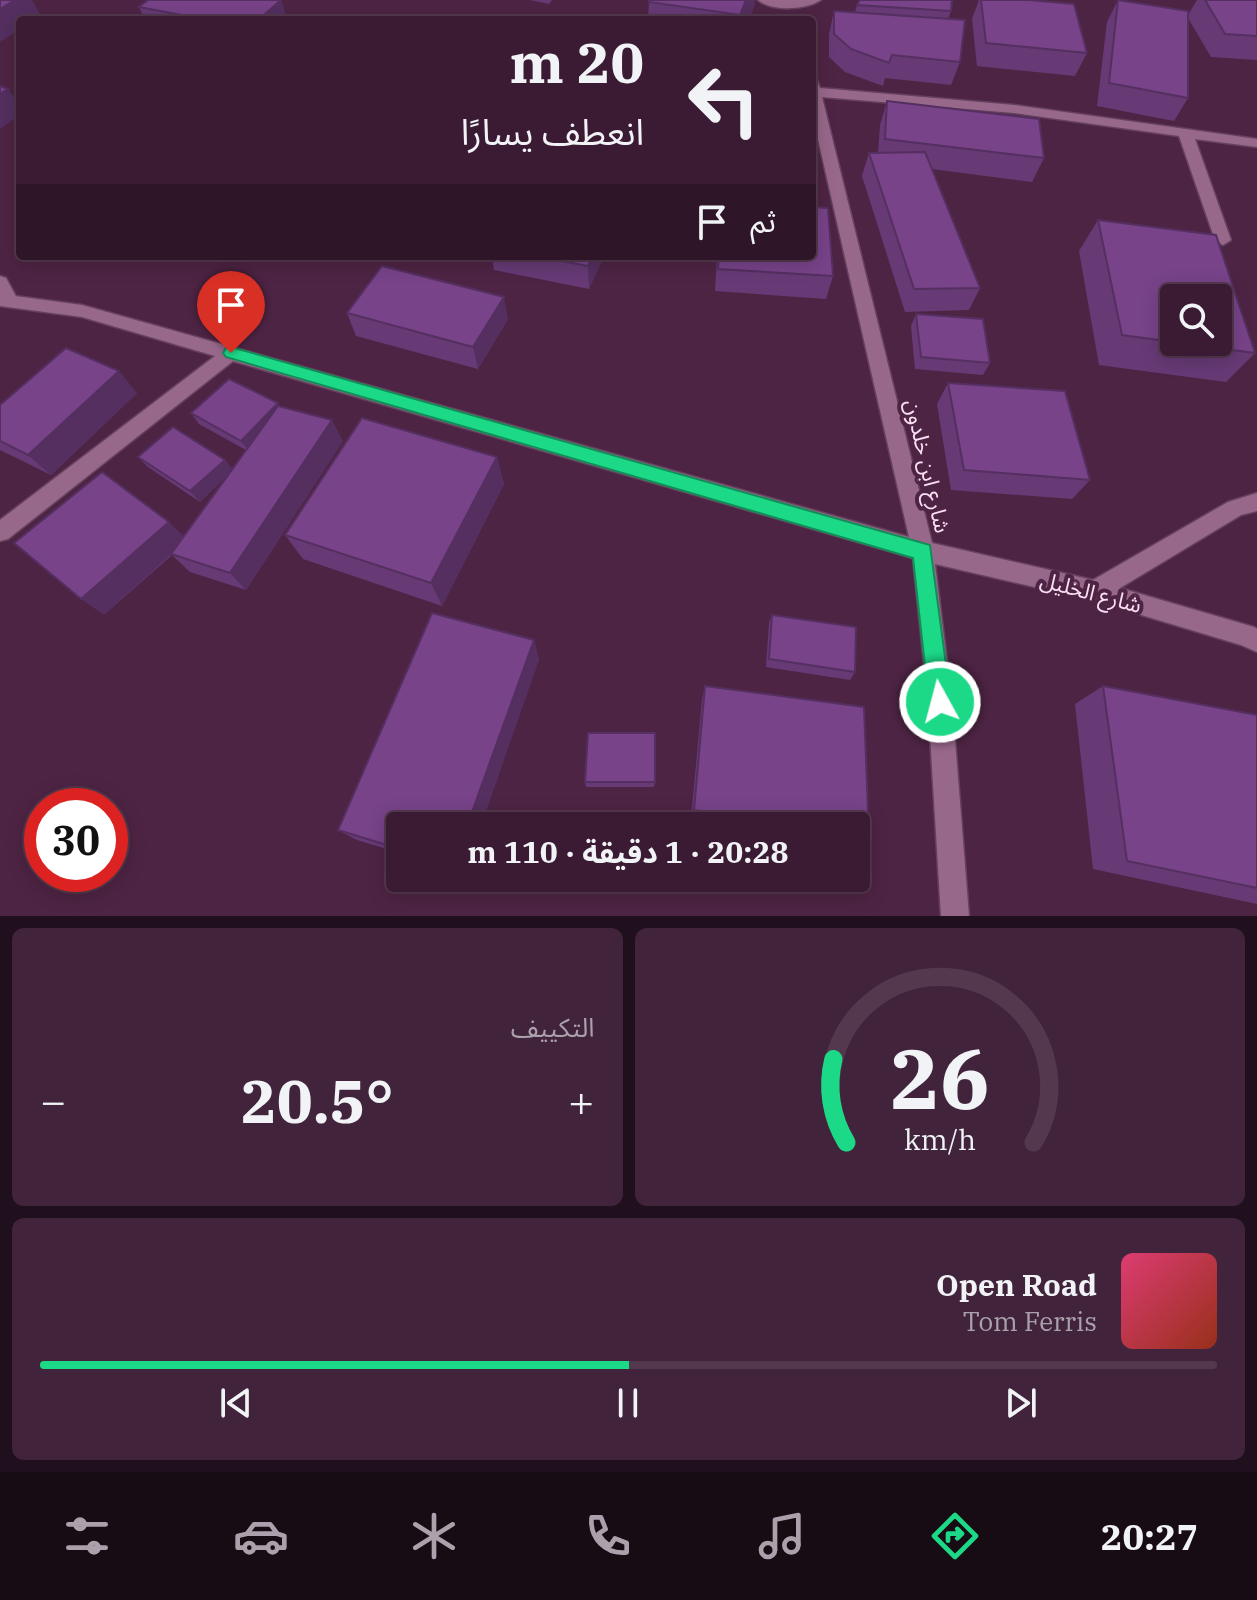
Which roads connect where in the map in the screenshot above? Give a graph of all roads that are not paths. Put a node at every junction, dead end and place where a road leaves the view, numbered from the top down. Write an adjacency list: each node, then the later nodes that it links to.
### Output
1 (815, 0): 2 (street)
2 (769, 3)
3 (816, 87): 5 (street)
4 (816, 96): 13 (street, شارع ابن خلدون)
5 (1185, 132): 6 (street); 7 (street)
6 (1257, 143)
7 (1223, 240)
8 (0, 282): 9 (street)
9 (4, 300): 10 (street, شارع الخليل)
10 (231, 353): 12 (street); 13 (street, شارع الخليل)
11 (1257, 502): 14 (street)
12 (0, 532)
13 (923, 551): 14 (street, شارع الخليل); 16 (street, شارع ابن خلدون)
14 (1095, 591): 15 (street, شارع الخليل)
15 (1257, 641)
16 (955, 916)

